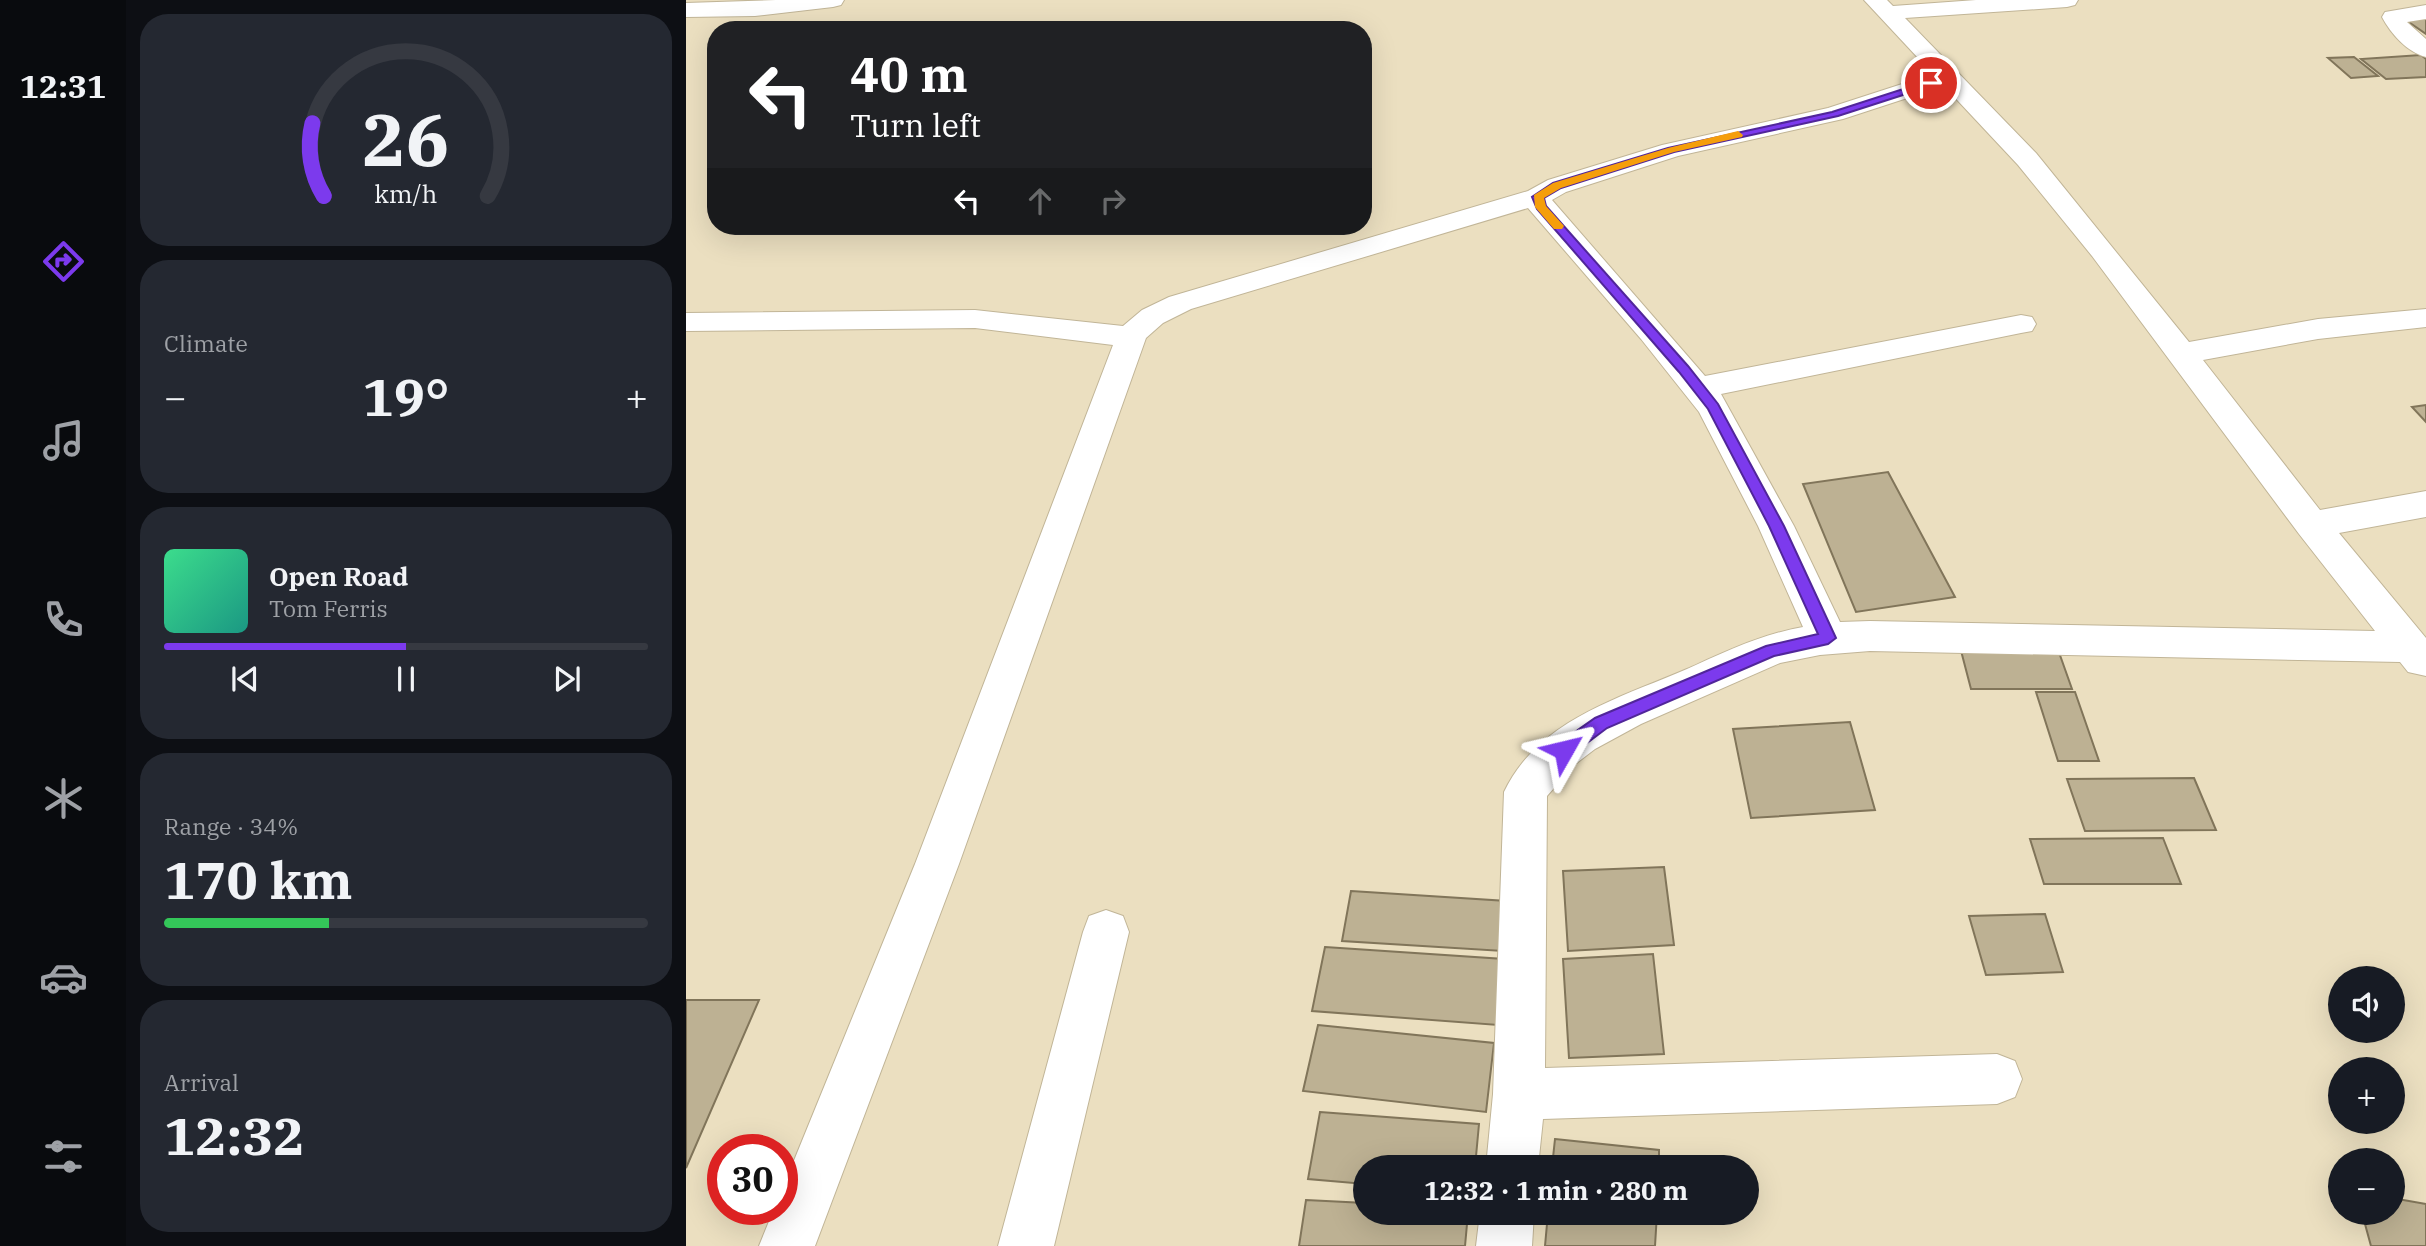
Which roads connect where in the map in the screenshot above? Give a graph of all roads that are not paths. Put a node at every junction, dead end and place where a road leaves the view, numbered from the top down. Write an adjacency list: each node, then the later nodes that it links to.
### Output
1 (833, 0): 4 (street)
2 (2067, 0): 3 (street)
3 (1881, 6): 7 (street)
4 (686, 10)
5 (2426, 12): 6 (street)
6 (2426, 50)
7 (1950, 76): 8 (street); 13 (street)
8 (1538, 197): 12 (street); 14 (street)
9 (2426, 318): 13 (street)
10 (686, 322): 12 (street)
11 (2021, 324): 14 (street)
12 (1131, 337): 24 (street)
13 (2180, 354): 16 (street)
14 (1700, 388): 17 (street)
15 (2426, 504): 16 (street)
16 (2312, 525): 18 (street)
17 (1828, 638): 18 (street); 21 (street)
18 (2418, 656)
19 (1106, 932): 25 (street)
20 (1997, 1079): 21 (street)
21 (1519, 1094): 22 (street)
22 (1513, 1155)
23 (1506, 1225): 26 (street)
24 (787, 1246)
25 (1026, 1246)
26 (1504, 1246)

